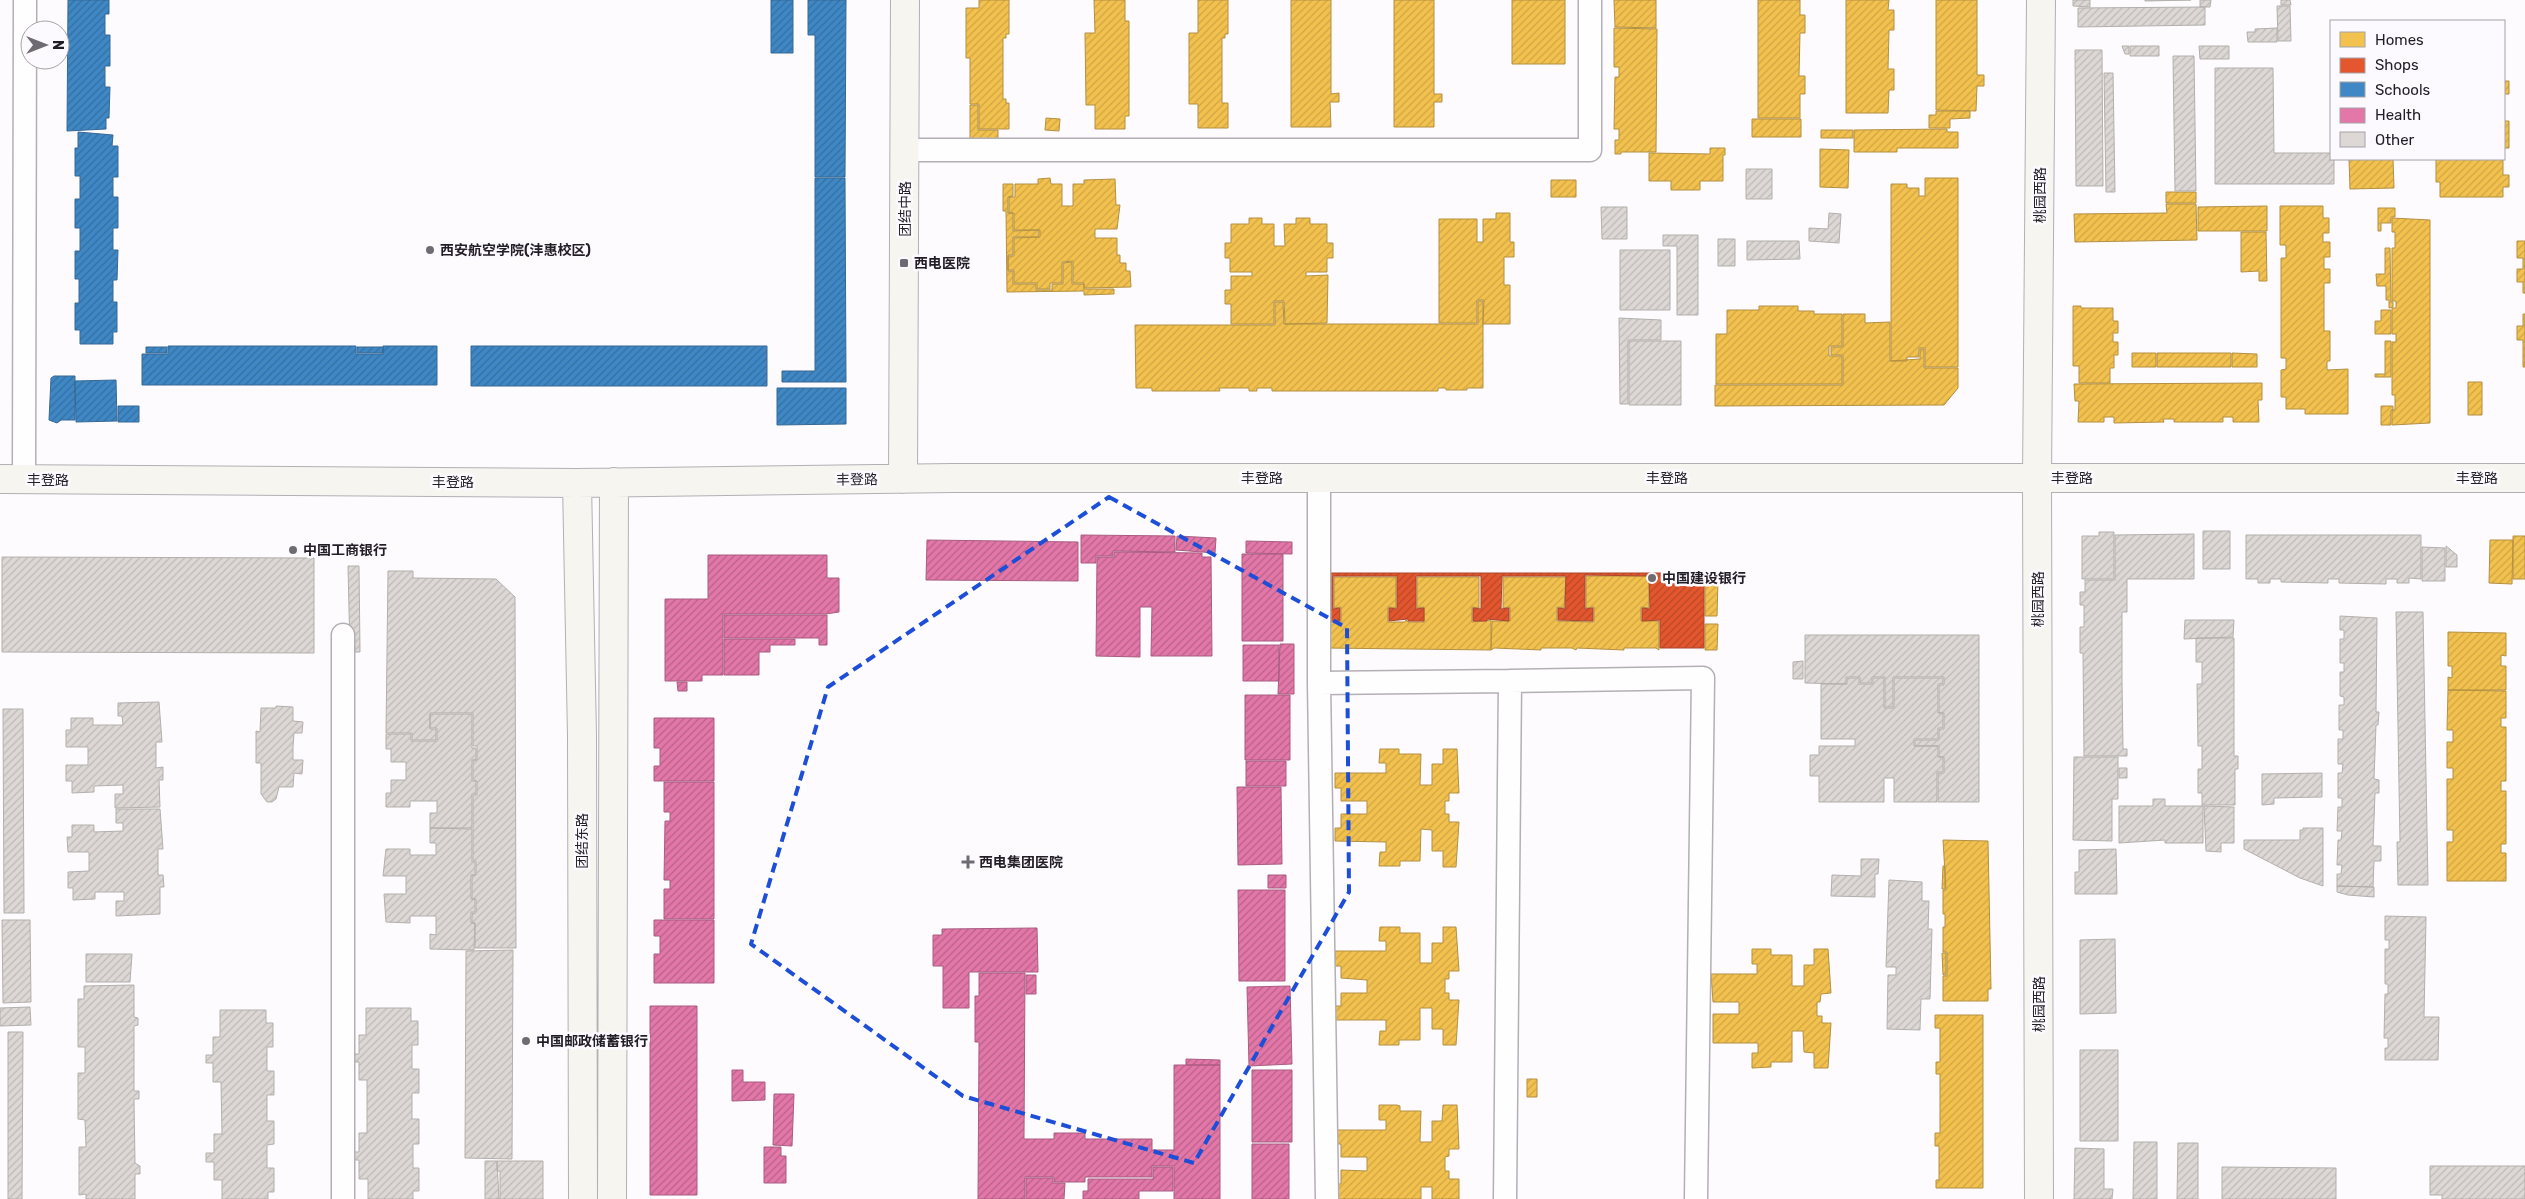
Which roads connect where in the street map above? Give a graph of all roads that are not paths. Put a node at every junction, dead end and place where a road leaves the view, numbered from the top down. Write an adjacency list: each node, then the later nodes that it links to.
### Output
1 (25, 0): 9 (street)
2 (905, 0): 5 (street, 团结中路)
3 (1590, 0): 5 (street)
4 (2041, 0): 7 (street, 桃园西路)
5 (905, 150): 10 (street, 团结中路)
6 (1319, 478): 7 (street, 丰登路); 10 (street, 丰登路); 15 (street)
7 (2038, 478): 8 (street, 丰登路); 22 (street, 桃园西路)
8 (2525, 478)
9 (12, 479): 12 (street, 丰登路)
10 (903, 479): 11 (street, 丰登路)
11 (614, 482): 12 (street, 丰登路); 18 (street)
12 (577, 483): 17 (street, 团结东路)
13 (342, 635): 16 (street)
14 (1510, 681): 15 (street); 20 (street); 21 (street)
15 (1319, 683): 19 (street)
16 (343, 1199)
17 (583, 1199)
18 (612, 1199)
19 (1327, 1199)
20 (1505, 1199)
21 (1696, 1199)
22 (2039, 1199)

